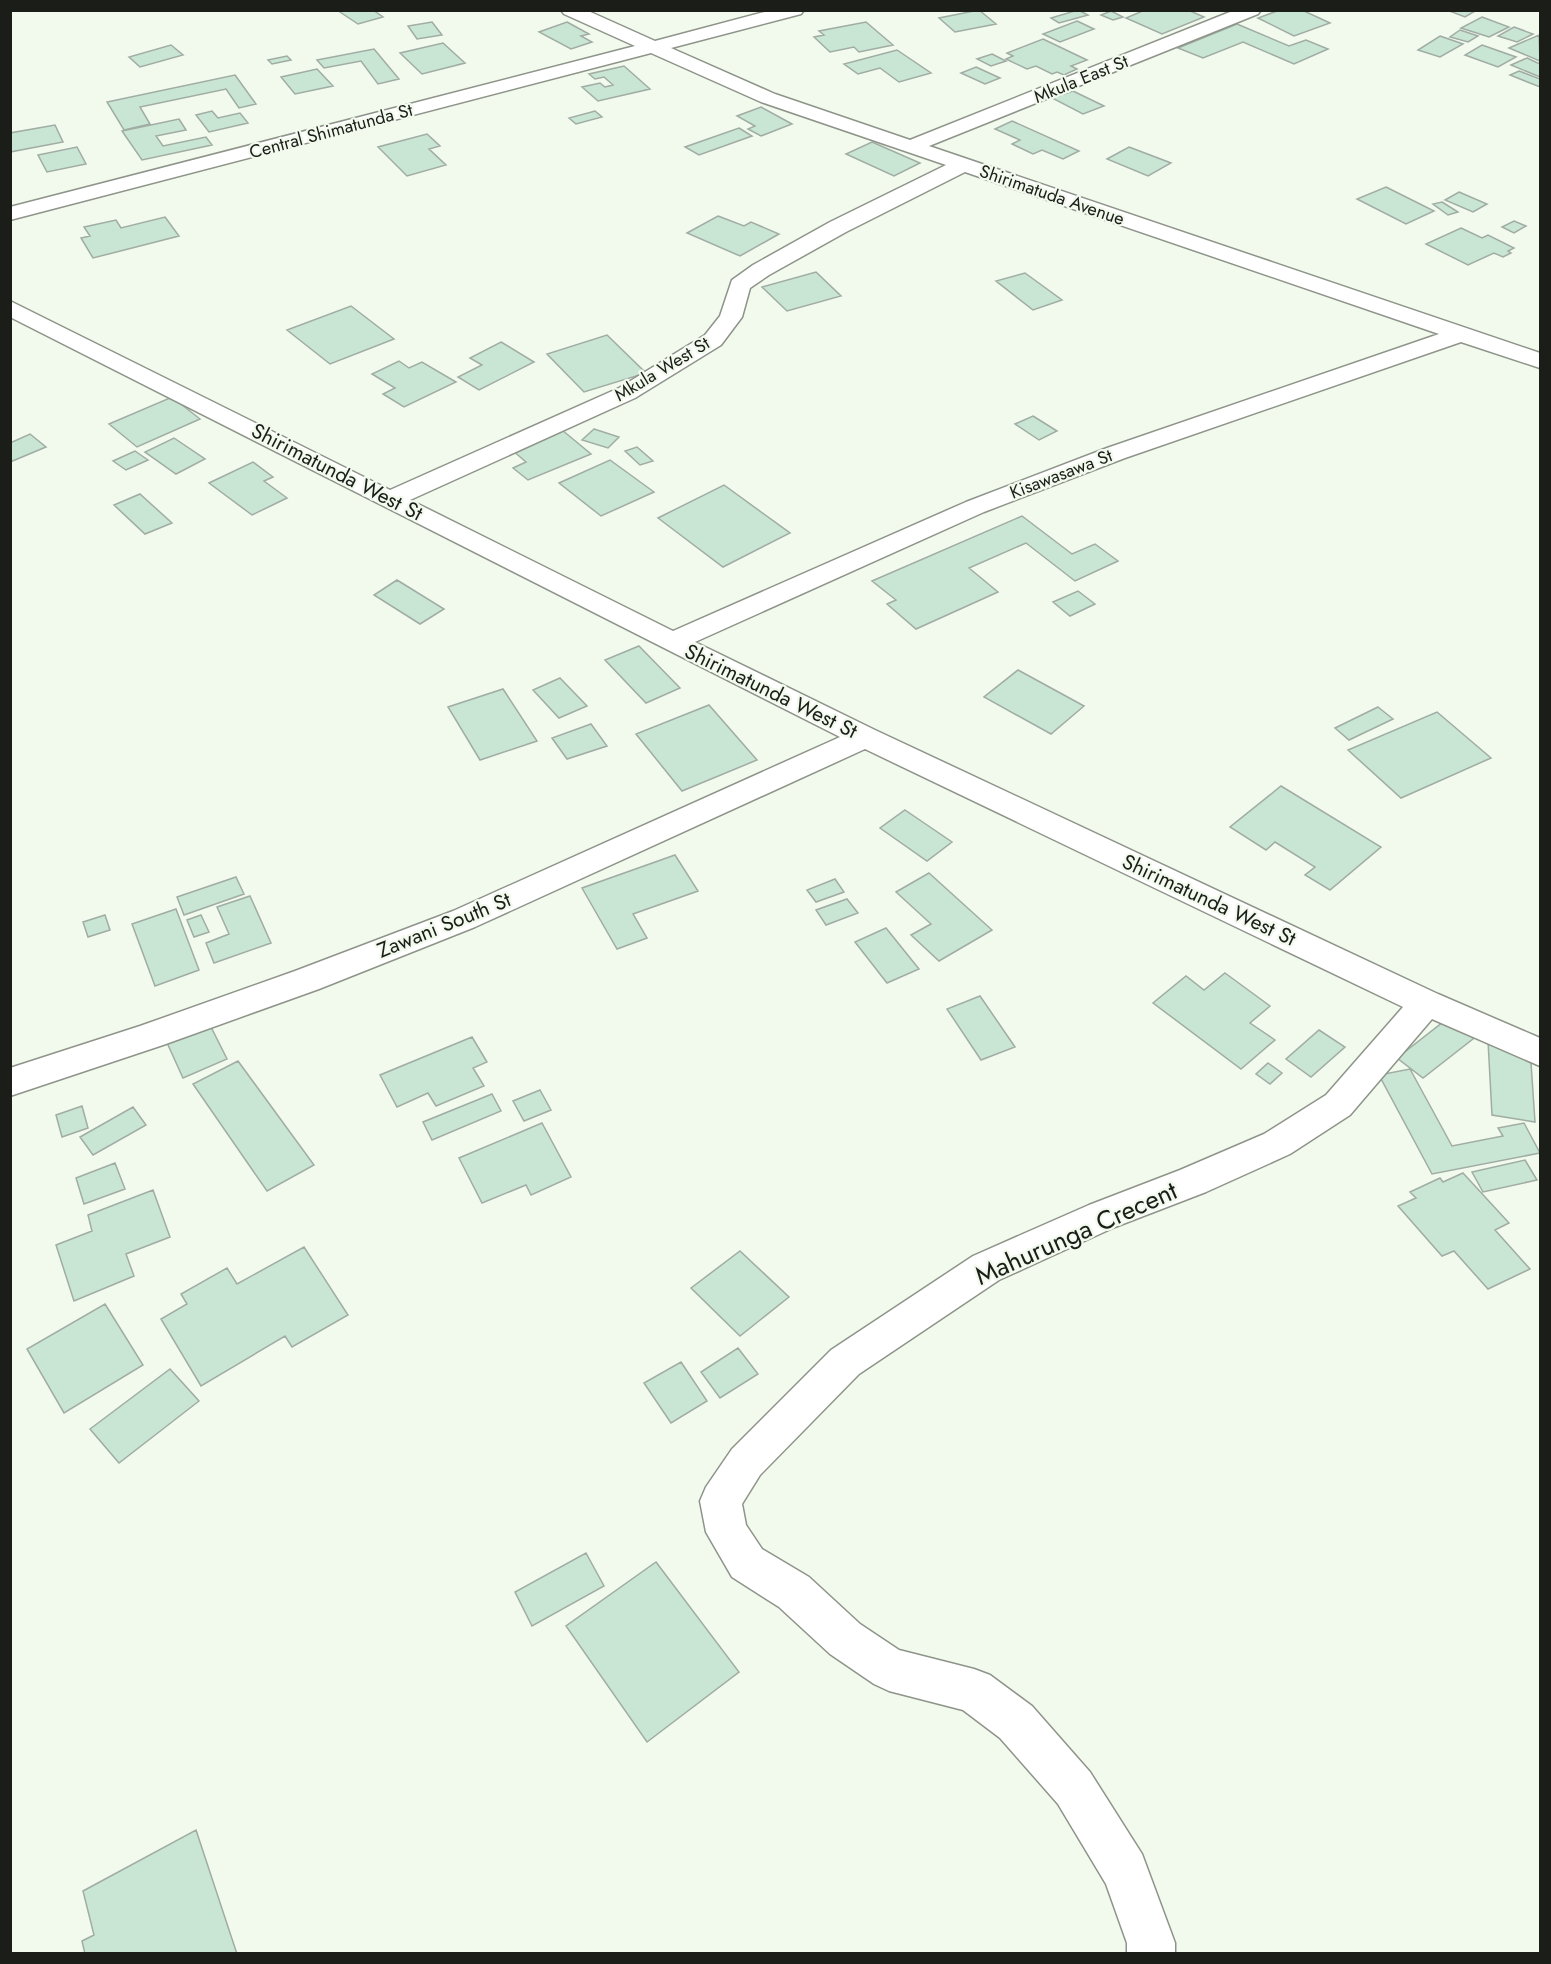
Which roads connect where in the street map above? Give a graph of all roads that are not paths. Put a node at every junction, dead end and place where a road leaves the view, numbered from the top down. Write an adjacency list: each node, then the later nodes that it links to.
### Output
1 (570, 10): 4 (street, Shirimatuda Avenue)
2 (795, 10): 4 (street, Central Shimatunda St)
3 (1252, 10): 5 (street, Mkula East St)
4 (652, 48): 5 (street, Shirimatuda Avenue); 7 (street, Central Shimatunda St)
5 (910, 147): 6 (street, Shirimatuda Avenue)
6 (963, 165): 9 (street, Shirimatuda Avenue); 11 (street, Mkula West St)
7 (10, 214)
8 (10, 308): 11 (street, Shirimatunda West St)
9 (1461, 334): 10 (street, Shirimatuda Avenue); 12 (street, Kisawasawa St)
10 (1540, 361)
11 (390, 499): 12 (street, Shirimatunda West St)
12 (672, 642): 13 (street, Shirimatunda West St)
13 (865, 737): 14 (street, Shirimatunda West St); 16 (street, Zawani South St)
14 (1426, 1003): 15 (street, Shirimatunda West St); 17 (street, Mahurunga Crecent)
15 (1540, 1053)
16 (10, 1082)
17 (1151, 1953)

